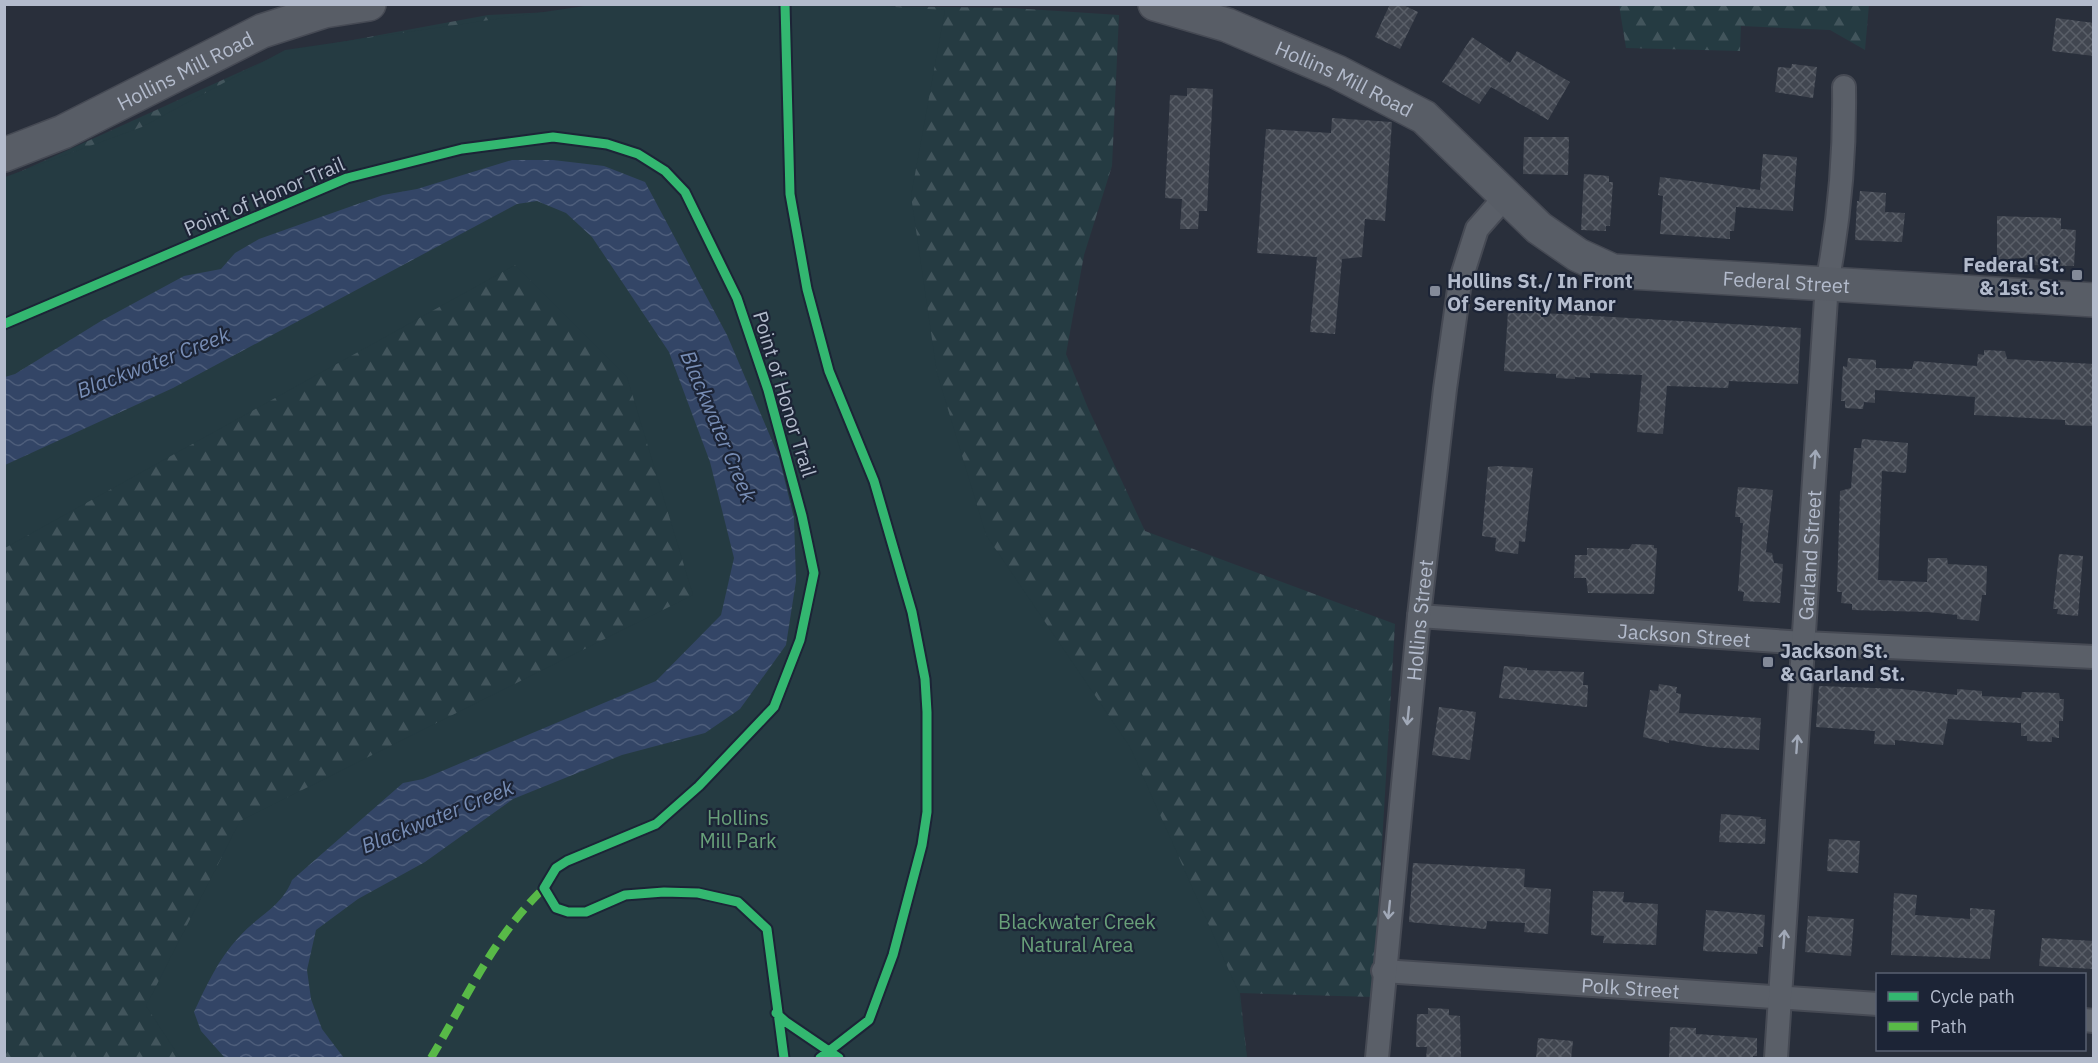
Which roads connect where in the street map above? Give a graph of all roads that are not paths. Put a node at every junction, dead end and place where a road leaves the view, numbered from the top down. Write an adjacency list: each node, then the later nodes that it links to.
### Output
1 (369, 4): 4 (street, Hollins Mill Road)
2 (1155, 4): 5 (street, Hollins Mill Road)
3 (1844, 87): 6 (street, Garland Street)
4 (4, 155)
5 (1505, 197): 6 (street, Federal Street); 8 (street, Hollins Street)
6 (1827, 283): 7 (street, Federal Street); 9 (street, Garland Street, one-way to 6)
7 (2094, 300)
8 (1419, 616): 9 (street, Jackson Street); 11 (street, Hollins Street, one-way to 11)
9 (1804, 643): 10 (street, Jackson Street); 12 (street, Garland Street, one-way to 9)
10 (2094, 657)
11 (1383, 971): 12 (street, Polk Street); 14 (street, Hollins Street)
12 (1779, 997): 13 (street, Polk Street); 15 (street, Garland Street)
13 (1876, 1004)
14 (1377, 1059)
15 (1776, 1059)

